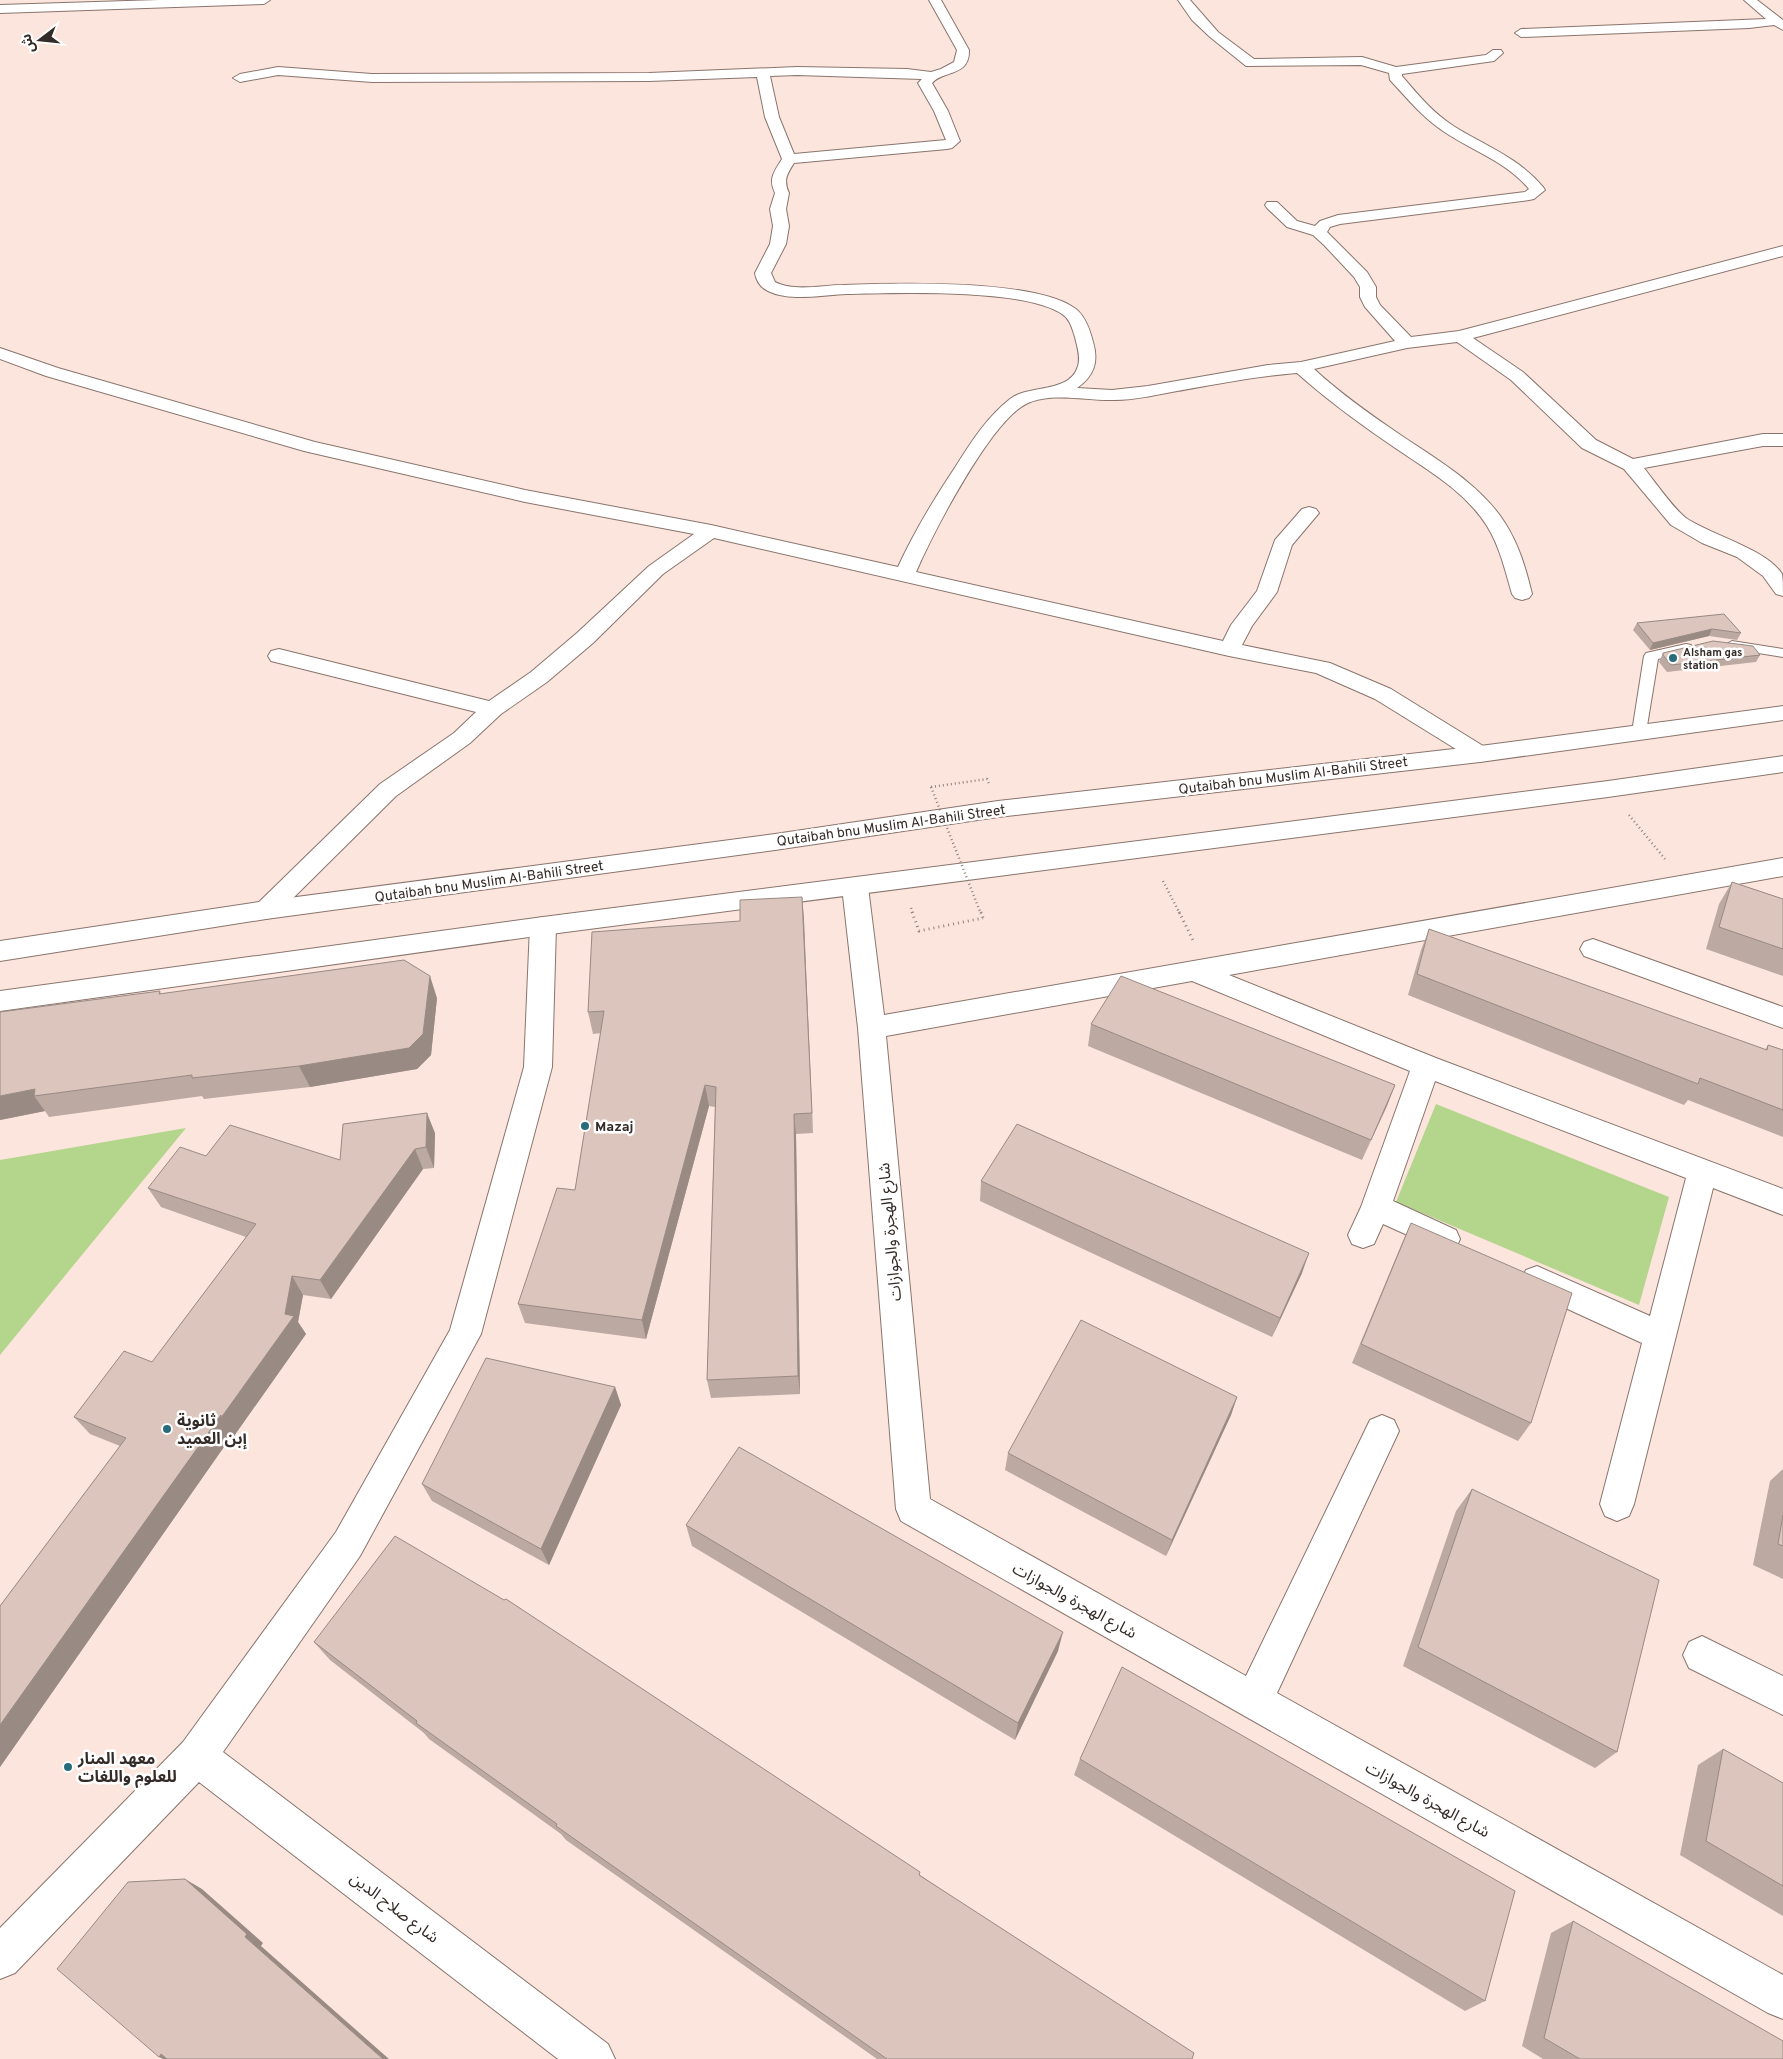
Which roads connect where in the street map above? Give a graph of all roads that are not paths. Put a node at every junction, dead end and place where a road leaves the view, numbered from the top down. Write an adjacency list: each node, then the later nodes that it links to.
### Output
1 (264, 0): 5 (street)
2 (935, 0): 11 (street)
3 (1184, 0): 9 (street)
4 (1750, 0): 6 (street)
5 (0, 9)
6 (1779, 22): 7 (street)
7 (1521, 33)
8 (1497, 53): 9 (street)
9 (1396, 71): 15 (street)
10 (763, 72): 11 (street); 12 (street); 13 (street)
11 (931, 76): 13 (street)
12 (240, 78)
13 (789, 159): 21 (street)
14 (1272, 205): 15 (street)
15 (1318, 232): 18 (street)
16 (1783, 251): 17 (street)
17 (1460, 336): 18 (street); 23 (street)
18 (1407, 343): 20 (street)
19 (0, 353): 25 (street)
20 (1301, 367): 21 (street); 28 (street)
21 (1058, 393): 26 (street)
22 (1783, 440): 23 (street)
23 (1631, 465): 27 (street)
24 (1309, 512): 31 (street)
25 (711, 531): 26 (street); 34 (street)
26 (905, 574): 31 (street)
27 (1783, 590)
28 (1522, 594)
29 (1718, 643): 32 (lane)
30 (1699, 644): 36 (lane)
31 (1229, 649): 37 (street)
32 (1783, 653)
33 (279, 656): 34 (street)
34 (493, 709): 41 (street)
35 (1783, 712): 36 (street, Qutaibah bnu Muslim Al-Bahili Street)
36 (1639, 732): 37 (street, Qutaibah bnu Muslim Al-Bahili Street)
37 (1480, 754): 41 (street, Qutaibah bnu Muslim Al-Bahili Street)
38 (1783, 764): 40 (street)
39 (1783, 867): 45 (street)
40 (855, 887): 42 (street); 48 (street, شارع الهجرة والجوازات)
41 (266, 910): 44 (street, Qutaibah bnu Muslim Al-Bahili Street)
42 (543, 926): 46 (street); 62 (street)
43 (1593, 948): 47 (street)
44 (0, 951)
45 (1202, 971): 48 (street); 49 (street)
46 (0, 1001)
47 (1783, 1018)
48 (872, 1028): 61 (street, شارع الهجرة والجوازات)
49 (1426, 1066): 50 (street); 52 (street)
50 (1704, 1171): 51 (street); 56 (street)
51 (1783, 1202)
52 (1376, 1207): 53 (street); 54 (street)
53 (1363, 1236)
54 (1474, 1252)
55 (1509, 1268): 56 (street)
56 (1661, 1336): 58 (street)
57 (1382, 1431): 61 (street)
58 (1617, 1504)
59 (1702, 1655): 60 (street)
60 (1783, 1696)
61 (1254, 1701): 64 (street, شارع الهجرة والجوازات)
62 (197, 1756): 63 (street); 65 (street, شارع صلاح الدين)
63 (0, 1958)
64 (1783, 1998)
65 (593, 2059)

